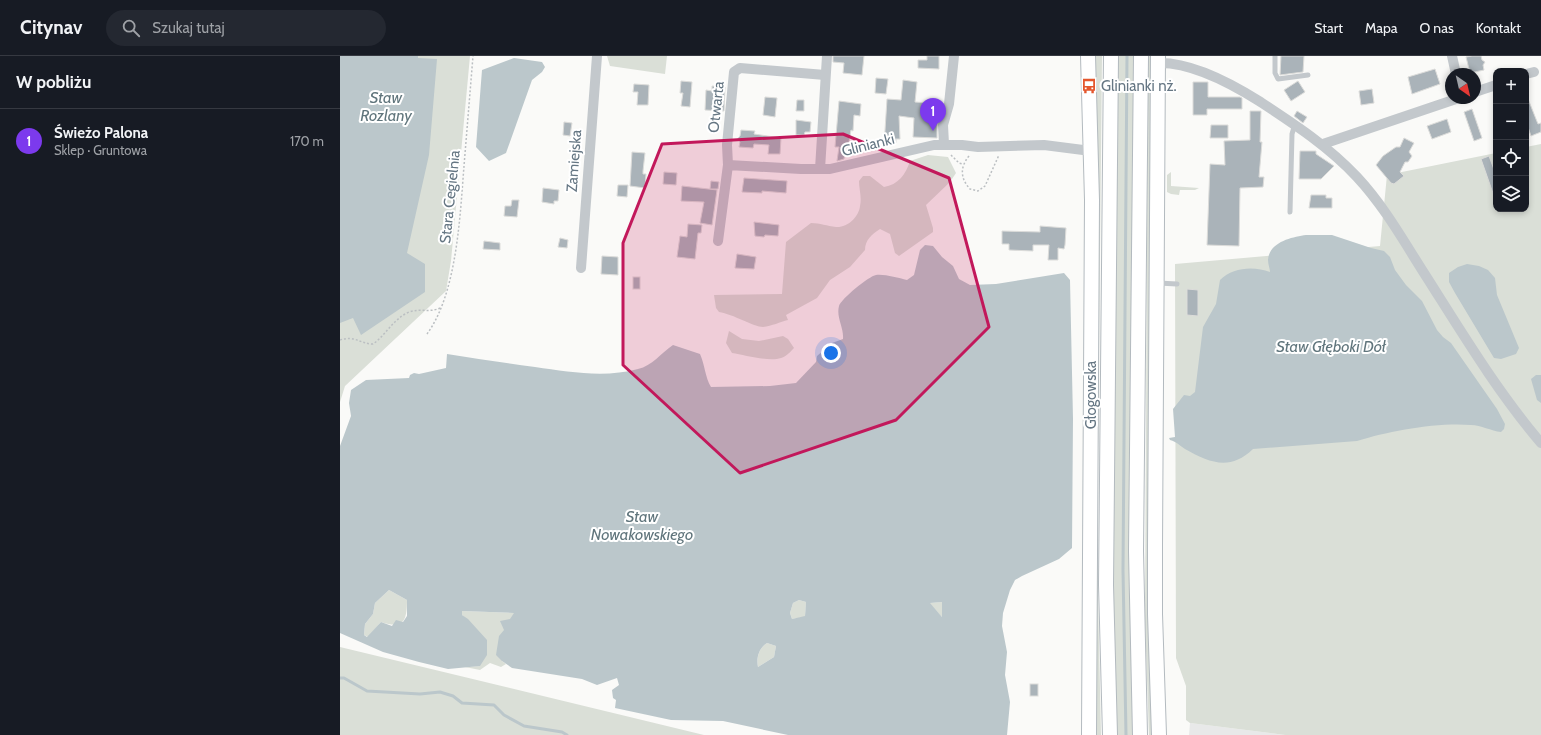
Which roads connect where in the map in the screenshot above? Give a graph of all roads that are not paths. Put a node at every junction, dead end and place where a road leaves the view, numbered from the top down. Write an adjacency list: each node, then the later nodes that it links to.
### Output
1 (597, 56): 24 (street, Zamiejska)
2 (827, 56): 11 (street)
3 (954, 56): 17 (street)
4 (1088, 56): 19 (main road, Głogowska)
5 (1111, 56): 29 (main road, Głogowska)
6 (1141, 56): 30 (main road)
7 (1275, 56): 12 (lane)
8 (1452, 56): 10 (street)
9 (1158, 60): 16 (street); 25 (main road)
10 (1455, 68)
11 (825, 75): 20 (street, Otwarta); 21 (street)
12 (1308, 75)
13 (1493, 85): 14 (street)
14 (1481, 90)
15 (1445, 103): 18 (street)
16 (1295, 124): 18 (street); 22 (lane)
17 (944, 144): 19 (street, Glinianki); 21 (street, Glinianki)
18 (1323, 144): 27 (street)
19 (1091, 151): 28 (main road, Głogowska)
20 (728, 165): 21 (street, Glinianki); 23 (street)
21 (820, 169)
22 (1290, 212)
23 (718, 241)
24 (581, 268)
25 (1157, 283): 26 (lane); 31 (main road)
26 (1177, 284)
27 (1541, 443)
28 (1089, 735)
29 (1110, 735)
30 (1140, 735)
31 (1159, 735)

